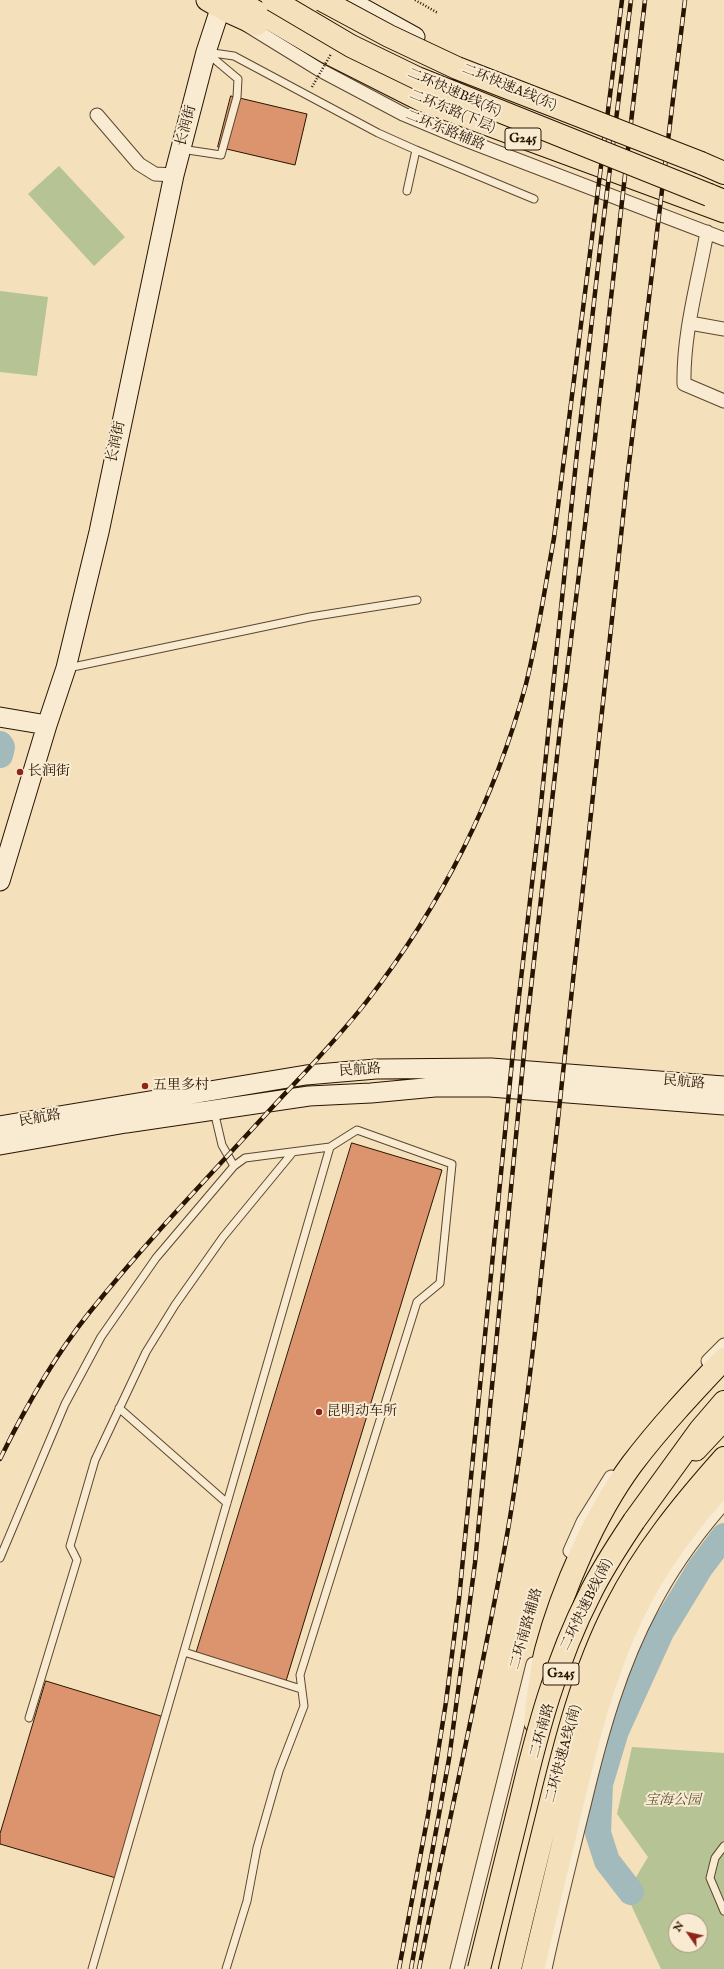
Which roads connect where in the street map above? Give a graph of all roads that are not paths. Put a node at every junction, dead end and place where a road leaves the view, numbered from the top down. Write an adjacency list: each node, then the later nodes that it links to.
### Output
1 (274, 0): 6 (main road, 二环东路(下层) / G245); 16 (highway, 二环快速B线(东), bridge)
2 (293, 0): 6 (main road, G245)
3 (322, 0): 11 (highway, 二环快速A线(东), bridge)
4 (348, 0): 12 (main road)
5 (222, 4): 7 (main road, 长润街); 18 (main road, 二环东路(下层) / G245); 19 (street, 二环东路辅路)
6 (364, 50): 16 (main road, 二环东路(下层) / G245)
7 (206, 52): 9 (main road, 长润街); 9 (lane); 10 (lane)
8 (98, 115): 14 (street)
9 (181, 149): 14 (main road, 长润街)
10 (416, 150): 15 (lane); 17 (lane)
11 (701, 163): 12 (highway); 13 (highway)
12 (724, 168)
13 (724, 173)
14 (174, 175): 25 (main road, 长润街)
15 (407, 190)
16 (720, 196)
17 (534, 199)
18 (724, 212)
19 (707, 232): 20 (street, 二环东路辅路); 21 (street)
20 (724, 239)
21 (690, 323): 22 (street); 23 (street)
22 (724, 329)
23 (724, 401)
24 (417, 600): 25 (lane)
25 (66, 668): 27 (main road, 长润街)
26 (0, 717): 27 (main road)
27 (47, 725): 28 (main road, 长润街)
28 (0, 881)
29 (724, 1086): 32 (main road, 民航路)
30 (724, 1104): 31 (main road, 民航路)
31 (214, 1111): 33 (main road, 民航路); 36 (lane)
32 (0, 1126)
33 (0, 1145)
34 (330, 1147): 35 (lane); 47 (lane); 53 (lane)
35 (293, 1152): 36 (lane); 40 (lane)
36 (234, 1166): 50 (lane)
37 (724, 1345): 62 (street, 二环南路辅路)
38 (724, 1359): 56 (highway)
39 (724, 1402): 49 (highway)
40 (119, 1408): 47 (lane); 55 (lane)
41 (724, 1414): 49 (highway, 二环快速B线(南))
42 (724, 1420): 56 (main road, 二环南路 / G245)
43 (724, 1451): 65 (main road, 二环南路 / G245)
44 (724, 1458): 51 (highway, 二环快速A线(南))
45 (724, 1473): 51 (highway)
46 (724, 1483): 58 (highway)
47 (227, 1503): 52 (lane)
48 (724, 1503): 68 (street)
49 (634, 1521): 63 (highway, 二环快速B线(南), bridge)
50 (0, 1558)
51 (643, 1560): 54 (highway, 二环快速A线(南))
52 (184, 1652): 53 (lane); 60 (lane)
53 (301, 1689): 61 (lane)
54 (580, 1698): 58 (highway); 66 (highway, 二环快速A线(南))
55 (29, 1718)
56 (518, 1825): 64 (main road, 二环南路 / G245)
57 (724, 1846): 59 (lane)
58 (555, 1879): 67 (highway)
59 (724, 1910)
60 (92, 1969)
61 (226, 1969)
62 (457, 1969)
63 (479, 1969)
64 (483, 1969)
65 (505, 1969)
66 (510, 1969)
67 (533, 1969)
68 (545, 1969)

